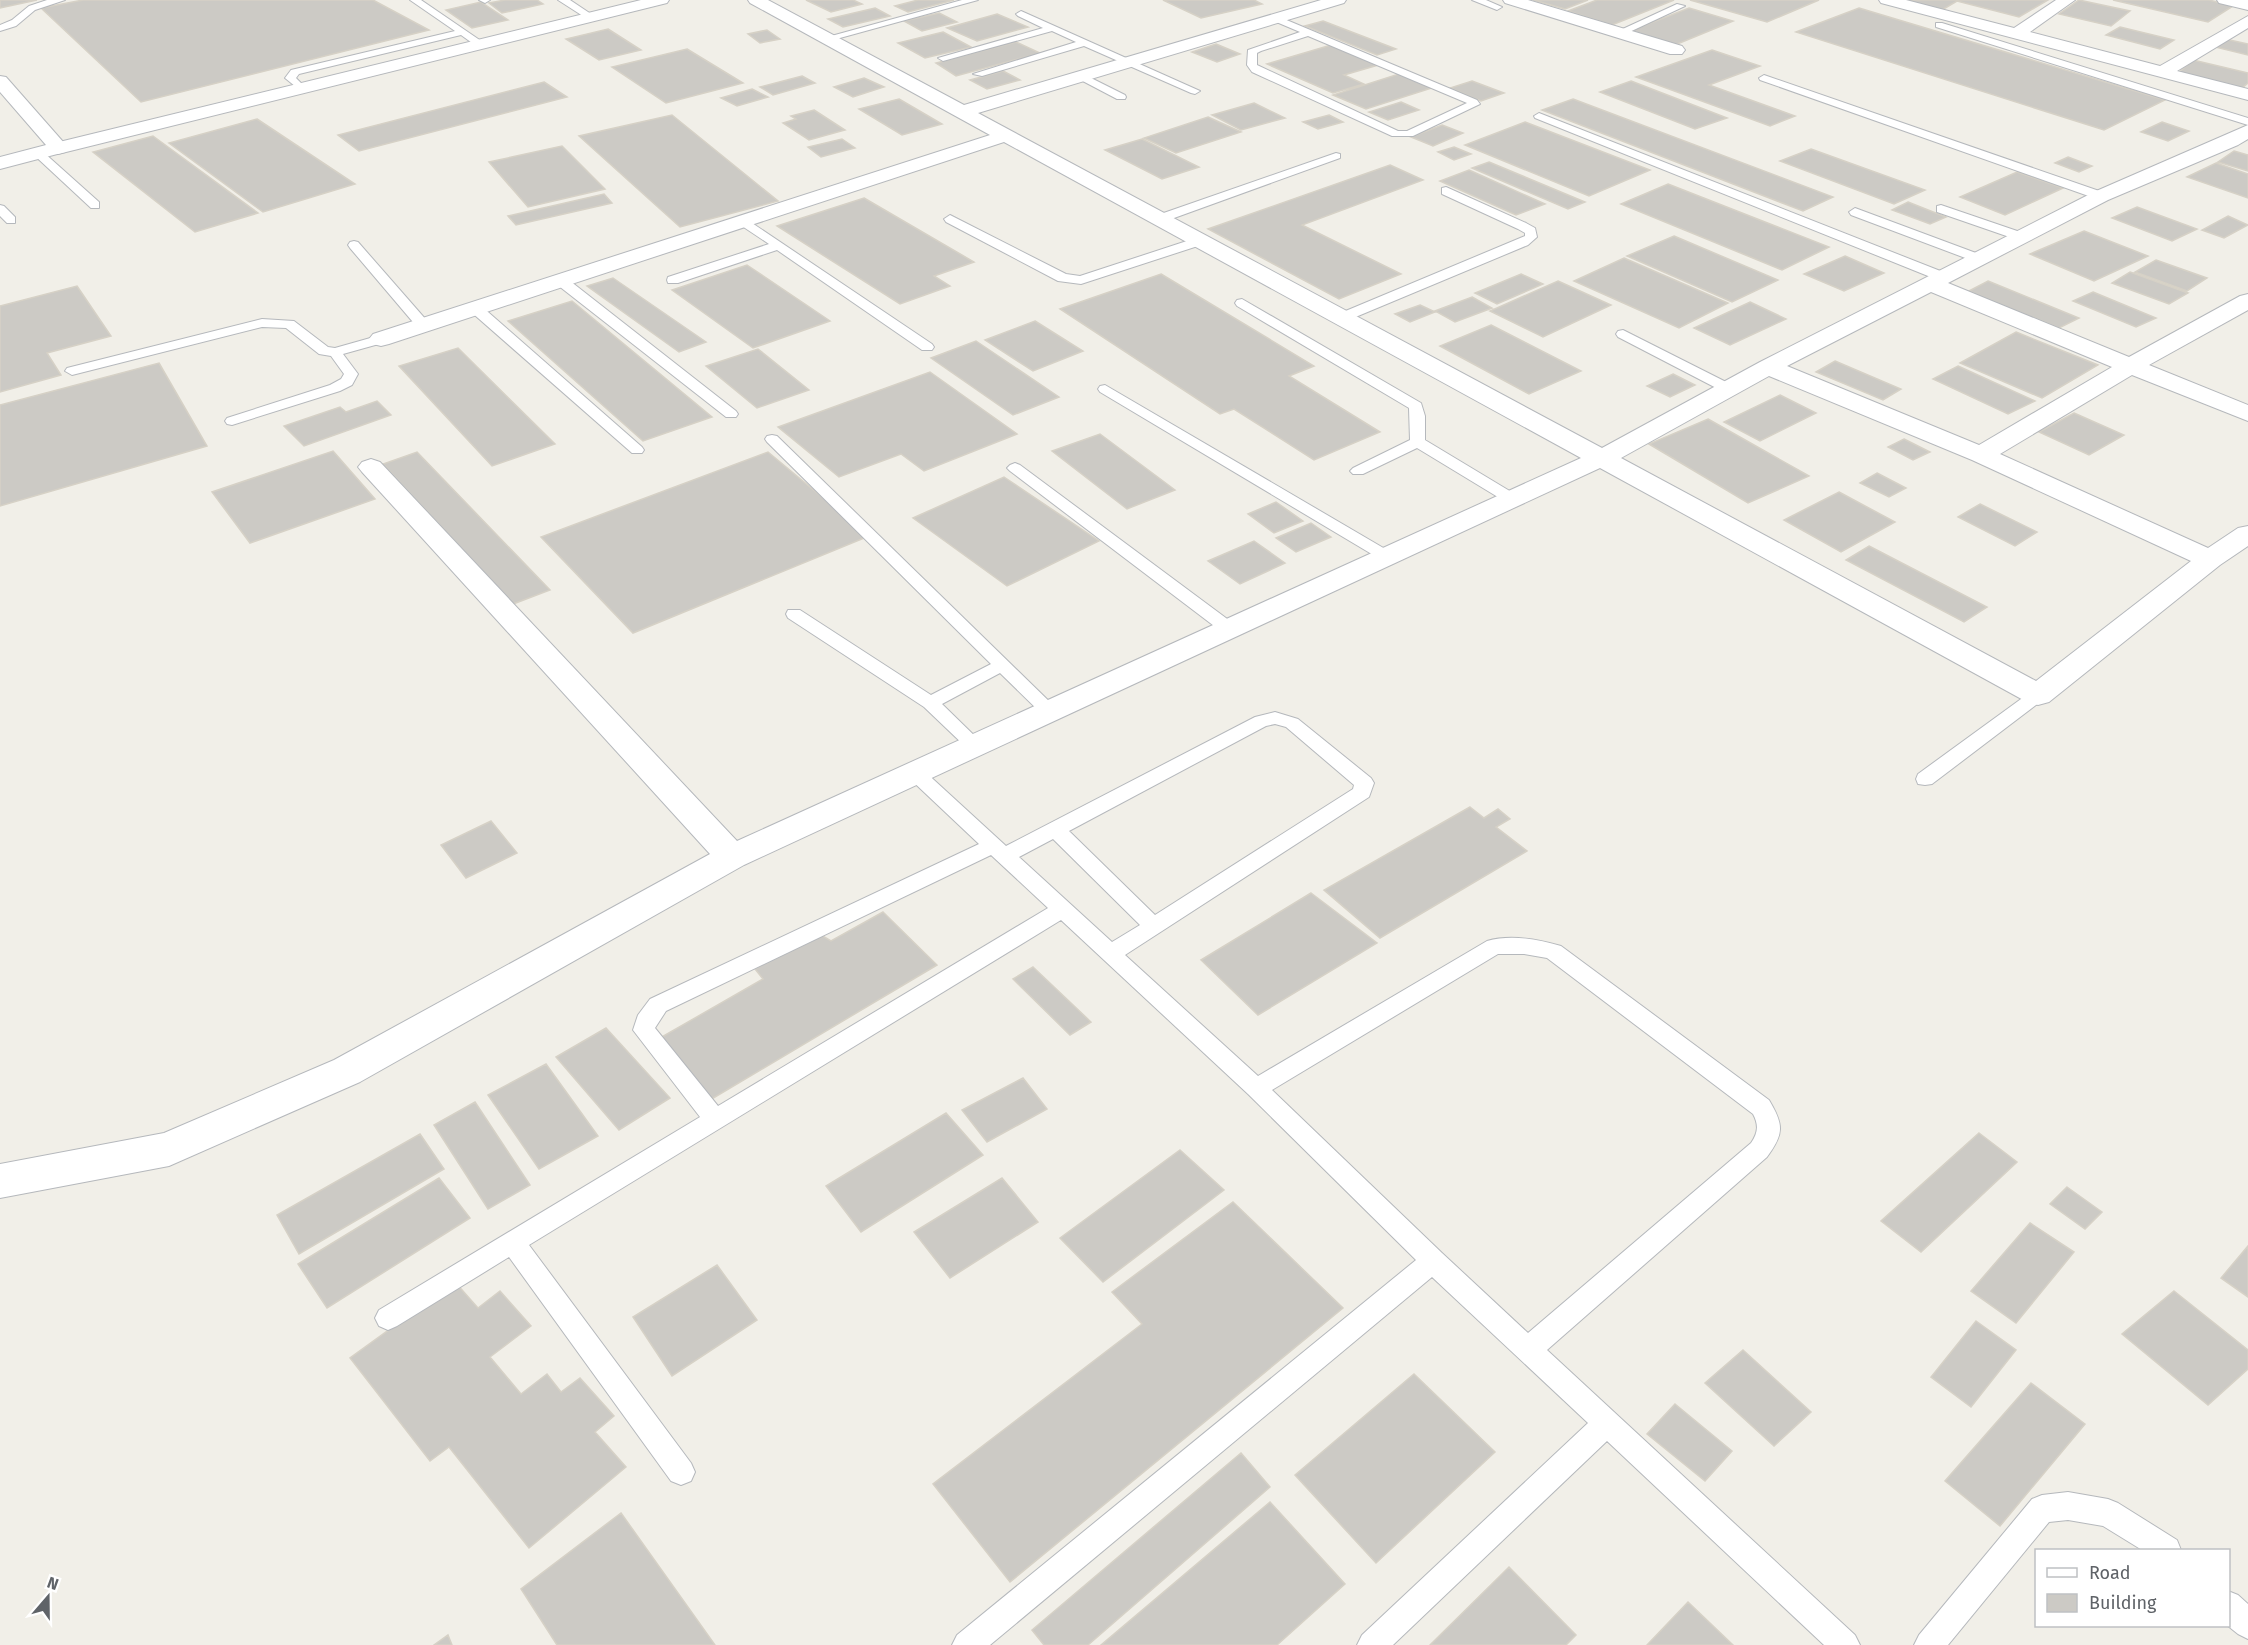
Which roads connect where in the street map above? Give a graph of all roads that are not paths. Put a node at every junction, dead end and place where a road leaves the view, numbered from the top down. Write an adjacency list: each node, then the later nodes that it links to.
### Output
1 (60, 0): 20 (lane)
2 (416, 0): 22 (lane)
3 (563, 0): 16 (lane)
4 (662, 0): 16 (street)
5 (756, 0): 26 (street)
6 (973, 0): 26 (lane)
7 (1338, 0): 17 (street)
8 (1477, 0): 12 (lane)
9 (1887, 0): 25 (street)
10 (2067, 0): 25 (street)
11 (2225, 0): 13 (street)
12 (1504, 3): 24 (street)
13 (2248, 5)
14 (1680, 6): 24 (lane)
15 (1021, 14): 21 (lane)
16 (589, 16): 28 (street)
17 (1276, 19): 23 (lane); 31 (street)
18 (2248, 21): 32 (street)
19 (1939, 26): 43 (lane)
20 (0, 28)
21 (1053, 28): 27 (lane); 30 (lane)
22 (463, 32): 28 (lane); 37 (lane)
23 (1310, 32): 23 (lane)
24 (1618, 33): 29 (street)
25 (2018, 33): 32 (street)
26 (829, 38): 41 (street)
27 (1086, 42): 31 (lane); 33 (lane)
28 (479, 43): 37 (street)
29 (1676, 50)
30 (943, 58)
31 (1131, 62): 34 (street); 38 (lane)
32 (2163, 72): 39 (street)
33 (978, 74)
34 (1081, 76): 40 (lane); 41 (street)
35 (1764, 78): 50 (lane)
36 (0, 81): 45 (street)
37 (301, 88): 45 (street)
38 (1195, 91)
39 (2248, 95)
40 (1121, 96)
41 (963, 111): 44 (street)
42 (1539, 116): 66 (lane)
43 (2244, 135): 50 (street)
44 (1005, 136): 56 (street); 58 (street)
45 (58, 148): 46 (street)
46 (38, 153): 48 (street); 51 (lane)
47 (1336, 156): 56 (lane)
48 (0, 162)
49 (1446, 191): 70 (lane)
50 (2101, 196): 59 (street)
51 (95, 206)
52 (0, 209): 57 (lane)
53 (1941, 209): 59 (lane)
54 (1855, 212): 63 (lane)
55 (950, 219): 60 (lane)
56 (1159, 219): 60 (street)
57 (11, 220)
58 (744, 221): 62 (lane); 64 (street)
59 (2022, 237): 63 (street)
60 (1200, 241): 70 (street)
61 (354, 245): 71 (lane)
62 (779, 245): 65 (lane); 74 (lane)
63 (1980, 259): 66 (street)
64 (560, 280): 69 (street); 81 (lane)
65 (673, 280)
66 (1936, 281): 76 (street); 77 (street)
67 (2248, 301): 76 (street)
68 (1242, 303): 85 (lane)
69 (475, 308): 71 (street); 86 (lane)
70 (1341, 318): 88 (street)
71 (423, 325): 73 (street)
72 (1623, 334): 80 (lane)
73 (381, 339): 75 (lane)
74 (927, 347)
75 (335, 352): 78 (lane); 83 (lane)
76 (2132, 364): 82 (street); 87 (street)
77 (1768, 367): 80 (street); 87 (street)
78 (72, 370)
79 (1104, 389): 94 (lane)
80 (1729, 389): 88 (street)
81 (730, 414)
82 (2248, 414)
83 (232, 421)
84 (772, 439): 98 (lane)
85 (1418, 442): 91 (lane); 92 (lane)
86 (637, 450)
87 (1981, 455): 95 (street)
88 (1602, 458): 92 (street); 99 (street)
89 (371, 467): 107 (street)
90 (1015, 468): 97 (lane)
91 (1358, 471)
92 (1512, 499): 94 (street)
93 (2248, 534): 95 (street)
94 (1386, 556): 97 (street)
95 (2210, 559): 99 (street)
96 (794, 614): 100 (lane)
97 (1228, 628): 101 (street)
98 (1003, 665): 100 (lane); 101 (lane)
99 (2038, 695): 104 (lane)
100 (930, 703): 102 (lane)
101 (1050, 711): 102 (street)
102 (975, 745): 103 (street)
103 (915, 773): 106 (lane); 107 (street)
104 (1925, 779)
105 (1055, 830): 106 (lane); 109 (lane); 109 (lane)
106 (998, 851): 108 (lane); 112 (lane)
107 (732, 857): 113 (street)
108 (1061, 910): 110 (lane); 112 (lane)
109 (1154, 926): 110 (lane)
110 (1110, 954): 111 (lane)
111 (1256, 1088): 115 (lane); 117 (lane)
112 (716, 1120): 114 (lane)
113 (0, 1180)
114 (513, 1243): 116 (lane); 119 (lane)
115 (1433, 1261): 117 (lane); 123 (lane)
116 (388, 1318)
117 (1529, 1349): 118 (lane)
118 (1608, 1422): 124 (lane); 125 (lane)
119 (681, 1472)
120 (2164, 1549): 126 (lane)
121 (2230, 1606): 122 (lane)
122 (2248, 1624)
123 (967, 1645)
124 (1372, 1645)
125 (1845, 1645)
126 (1929, 1645)

